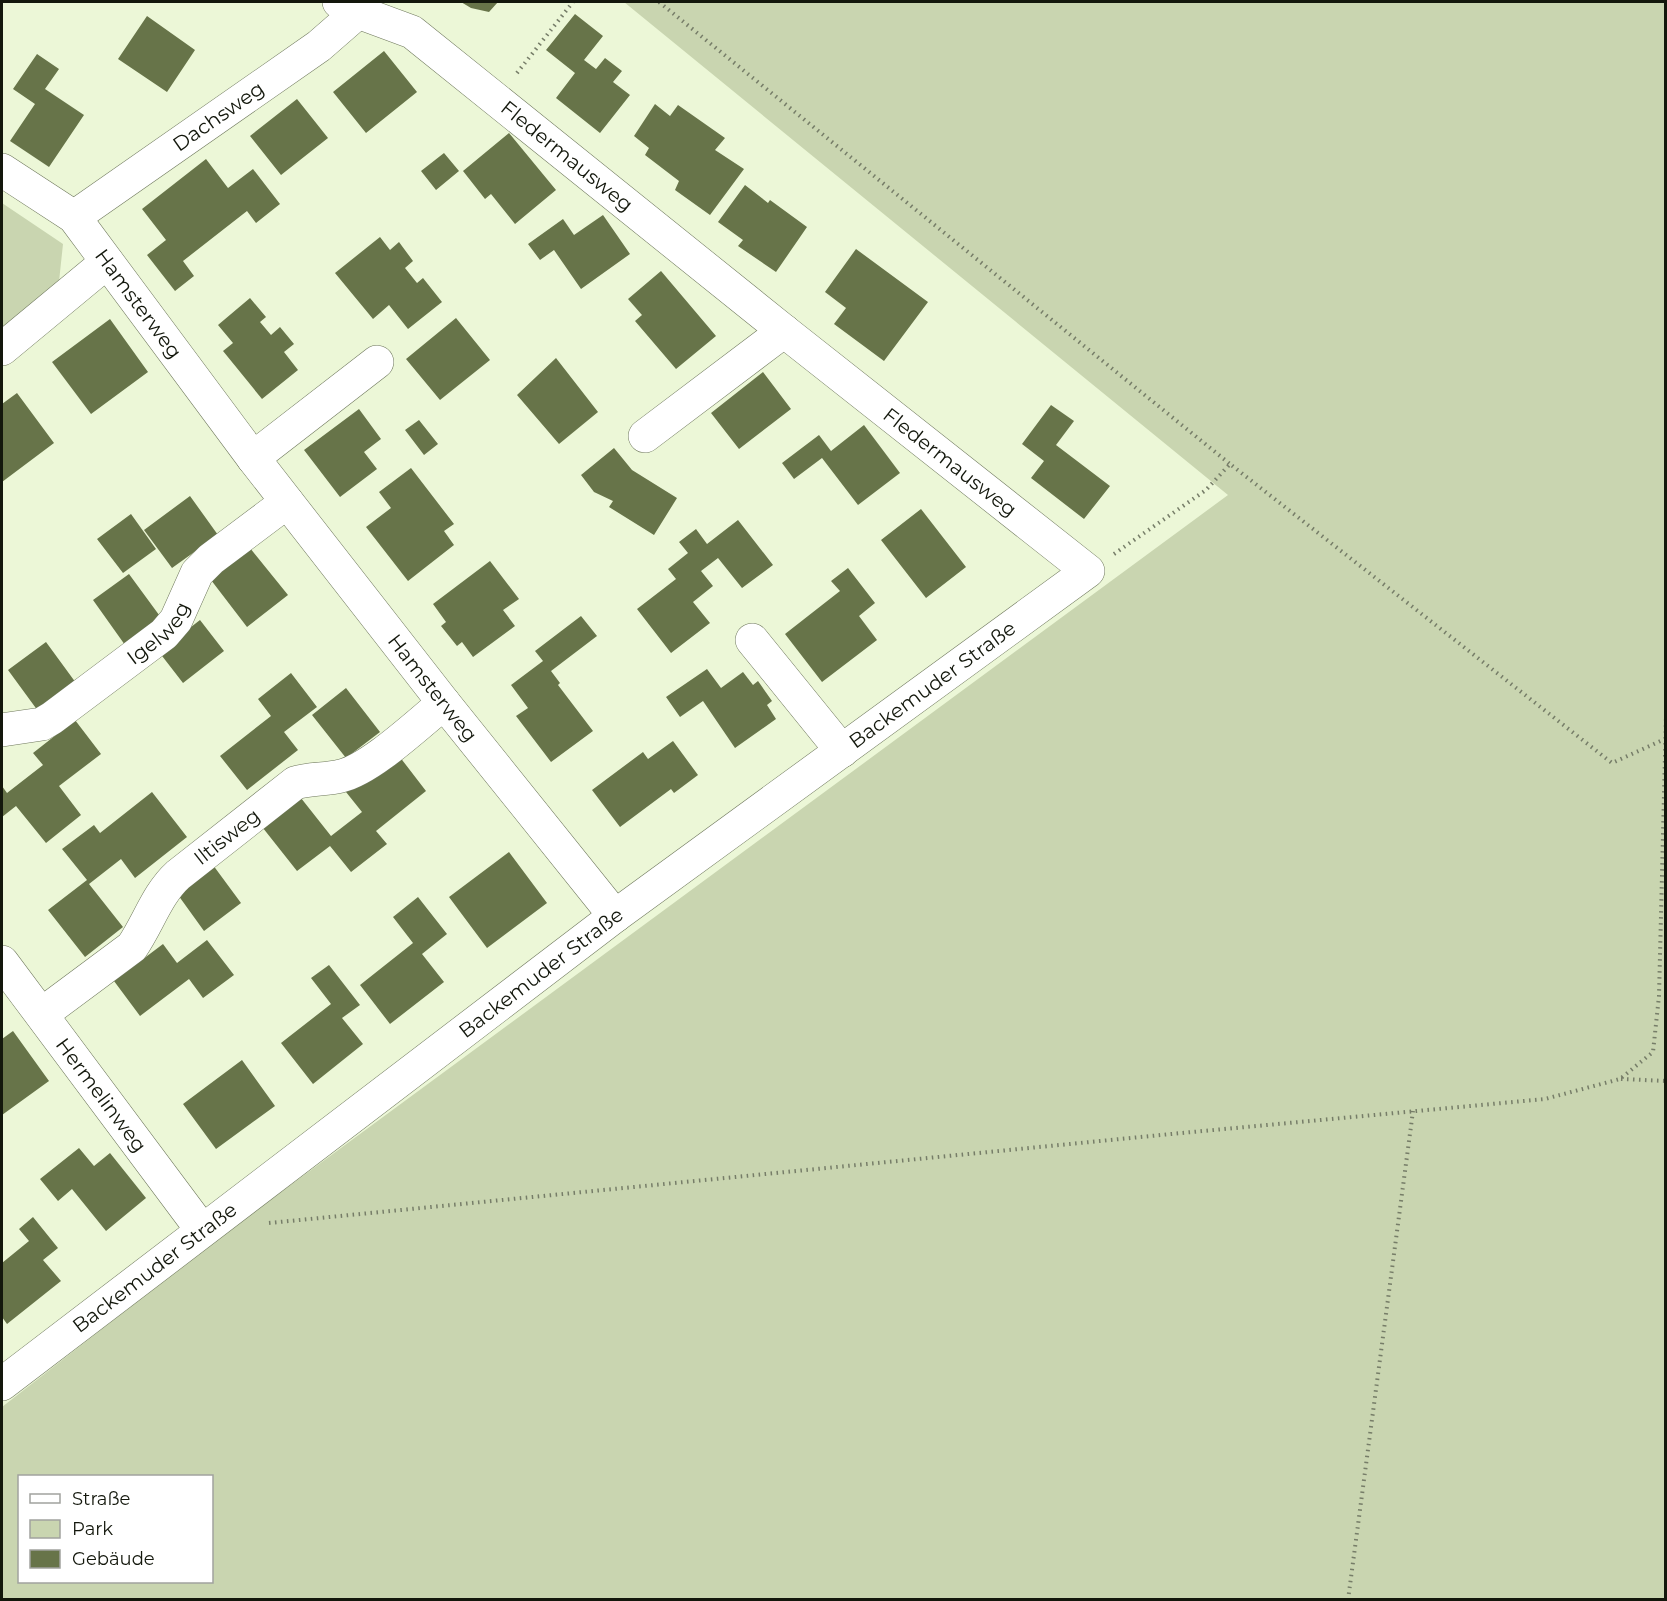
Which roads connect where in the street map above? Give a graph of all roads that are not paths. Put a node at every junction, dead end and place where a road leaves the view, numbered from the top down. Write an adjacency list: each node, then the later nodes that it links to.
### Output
1 (348, 7): 3 (street, Dachsweg); 5 (street, Fledermausweg)
2 (2, 170): 3 (street, Hamsterweg)
3 (74, 217): 4 (street, Hamsterweg)
4 (107, 262): 6 (street); 9 (street, Hamsterweg)
5 (784, 331): 8 (street); 11 (street, Fledermausweg)
6 (2, 349)
7 (377, 362): 9 (street)
8 (645, 436)
9 (253, 458): 10 (street, Hamsterweg)
10 (287, 502): 13 (street, Hamsterweg); 14 (street, Igelweg)
11 (1088, 571): 15 (street, Backemuder Straße)
12 (752, 640): 15 (street)
13 (444, 703): 16 (street, Hamsterweg); 19 (street, Iltisweg)
14 (2, 730)
15 (842, 751): 16 (street, Backemuder Straße)
16 (615, 916): 20 (street, Backemuder Straße)
17 (2, 962): 18 (street, Hermelinweg)
18 (11, 995): 19 (street, Hermelinweg)
19 (42, 1014): 20 (street, Hermelinweg)
20 (202, 1230): 21 (street, Backemuder Straße)
21 (2, 1384)

